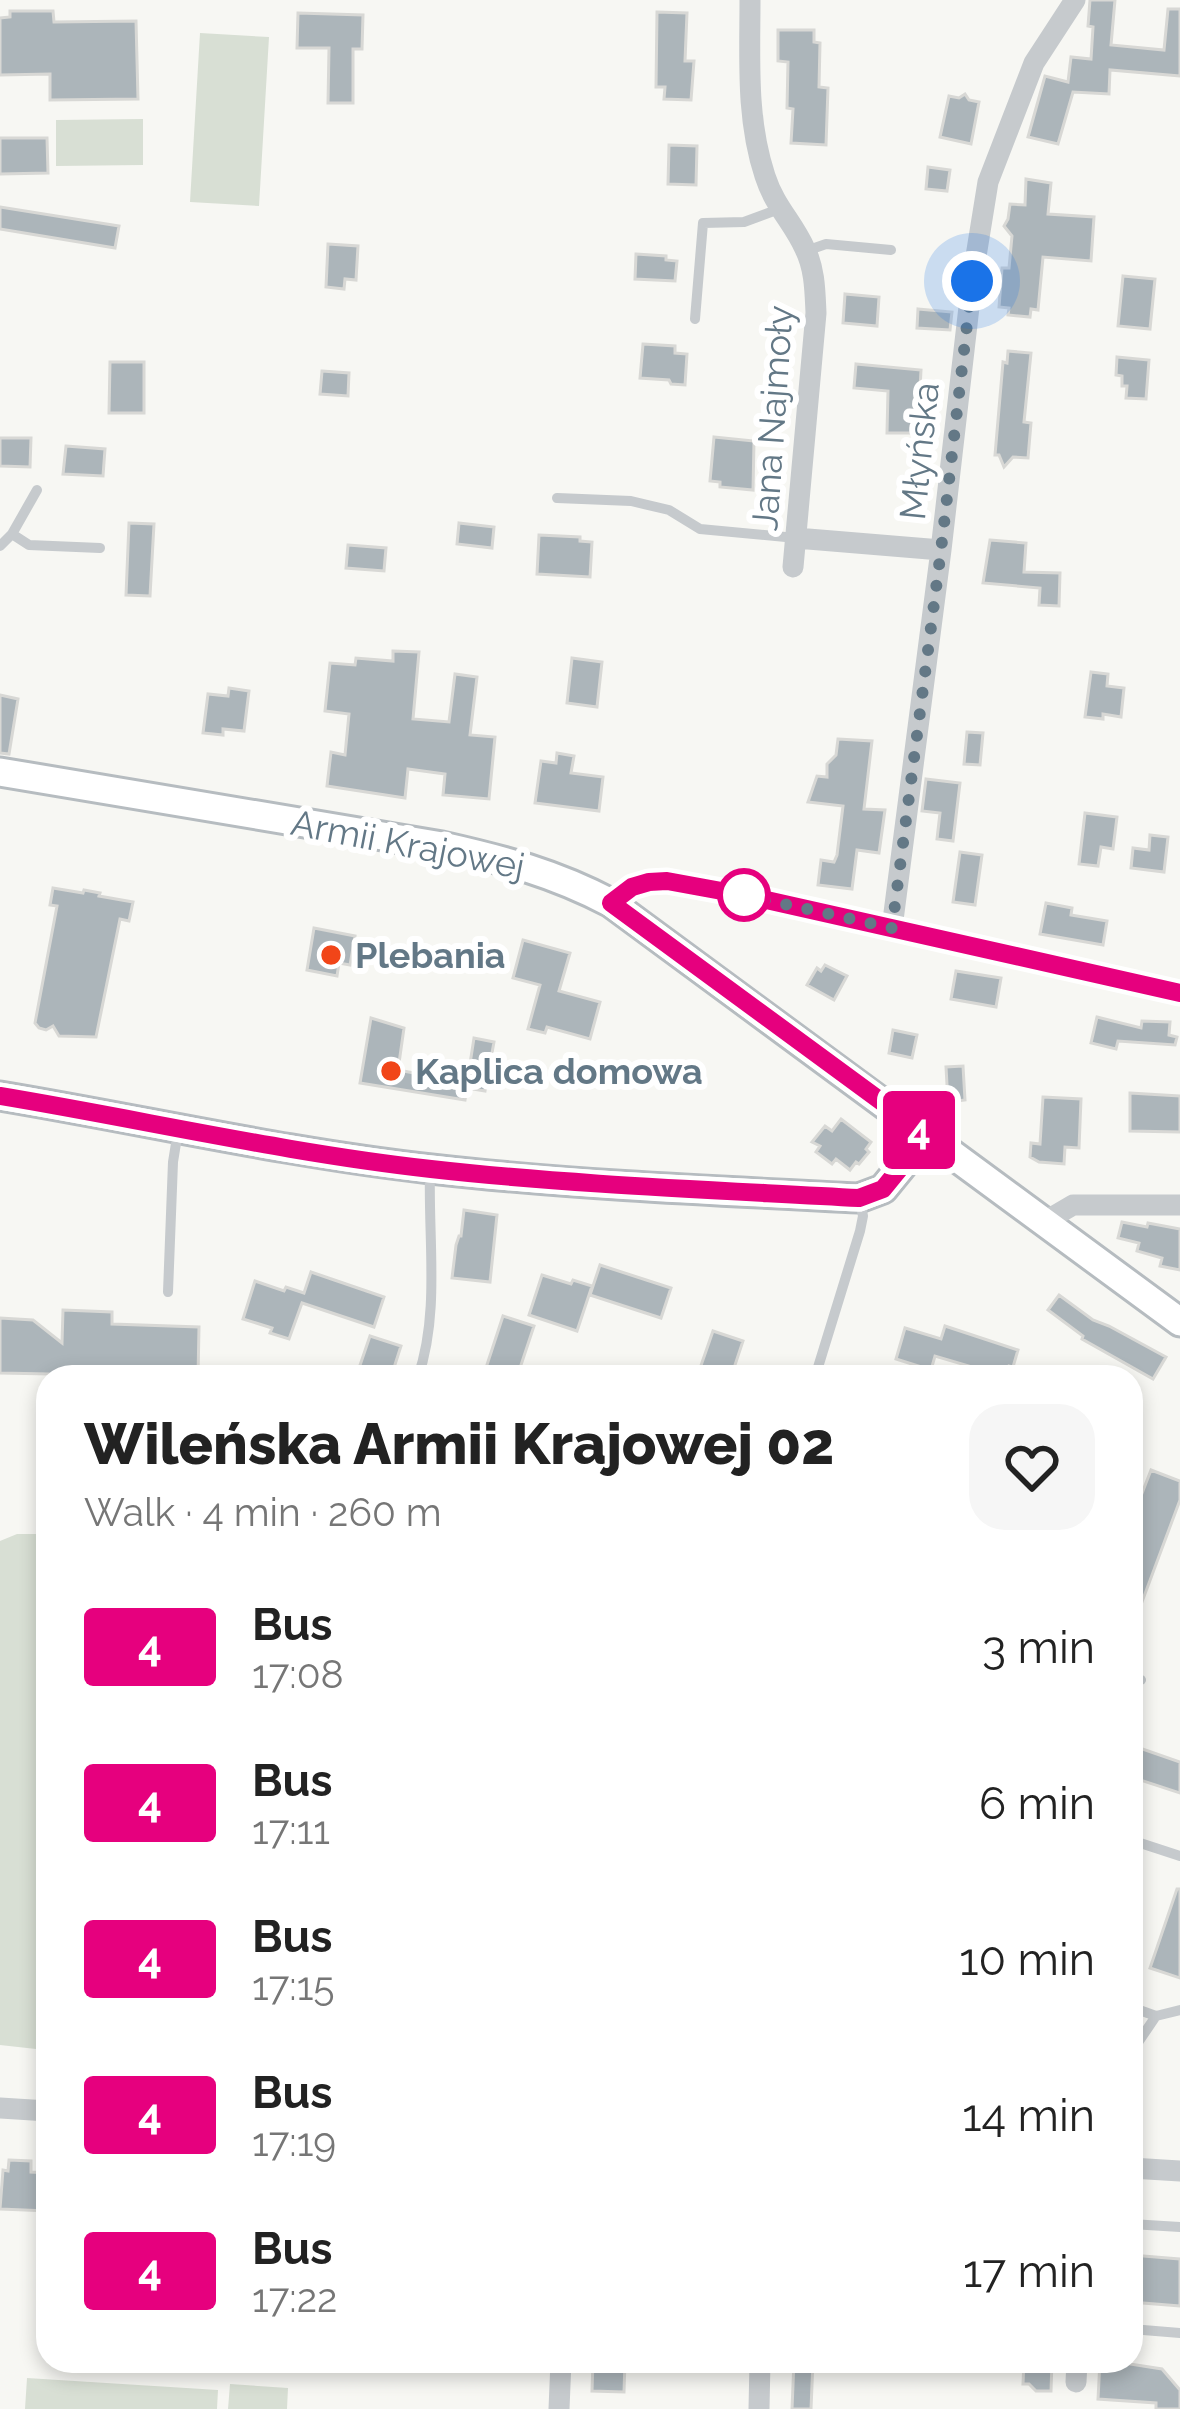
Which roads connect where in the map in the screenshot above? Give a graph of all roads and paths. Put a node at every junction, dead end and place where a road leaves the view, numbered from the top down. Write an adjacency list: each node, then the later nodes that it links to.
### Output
1 (750, 0): 3 (street, Jana Najmoły)
2 (1075, 0): 14 (street, Młyńska)
3 (779, 209): 5 (street, Jana Najmoły); 6 (lane)
4 (891, 250): 5 (lane)
5 (806, 251): 11 (street, Jana Najmoły)
6 (695, 319)
7 (37, 490): 10 (lane)
8 (557, 498): 11 (lane)
9 (0, 517): 10 (lane)
10 (15, 529): 12 (lane); 13 (lane)
11 (796, 538): 14 (street); 15 (street, Jana Najmoły)
12 (0, 546)
13 (100, 548)
14 (941, 550): 18 (street, Młyńska)
15 (794, 566)
16 (0, 772): 17 (main road, Armii Krajowej)
17 (611, 903): 18 (street); 22 (main road, Armii Krajowej)
18 (892, 928): 19 (street)
19 (1180, 993)
20 (0, 1096): 21 (main road)
21 (178, 1128): 23 (main road); 27 (lane)
22 (927, 1135): 24 (main road); 26 (main road, Armii Krajowej)
23 (430, 1169): 24 (main road); 29 (lane)
24 (859, 1198): 30 (lane)
25 (1180, 1205): 26 (street)
26 (1044, 1222): 28 (main road, Armii Krajowej)
27 (168, 1292)
28 (1180, 1322)
29 (422, 1365)
30 (819, 1365)
31 (1143, 1844): 32 (lane)
32 (1180, 1856)
33 (1180, 2009): 35 (lane)
34 (1143, 2011): 35 (lane)
35 (1156, 2016): 36 (lane)
36 (1143, 2035)
37 (0, 2108): 38 (street)
38 (36, 2110)
39 (1143, 2169): 40 (street)
40 (1180, 2171)
41 (1143, 2225): 42 (lane)
42 (1180, 2227)
43 (1143, 2330): 44 (lane)
44 (1180, 2333)
45 (560, 2373): 47 (street)
46 (760, 2373): 48 (street)
47 (559, 2409)
48 (759, 2409)

